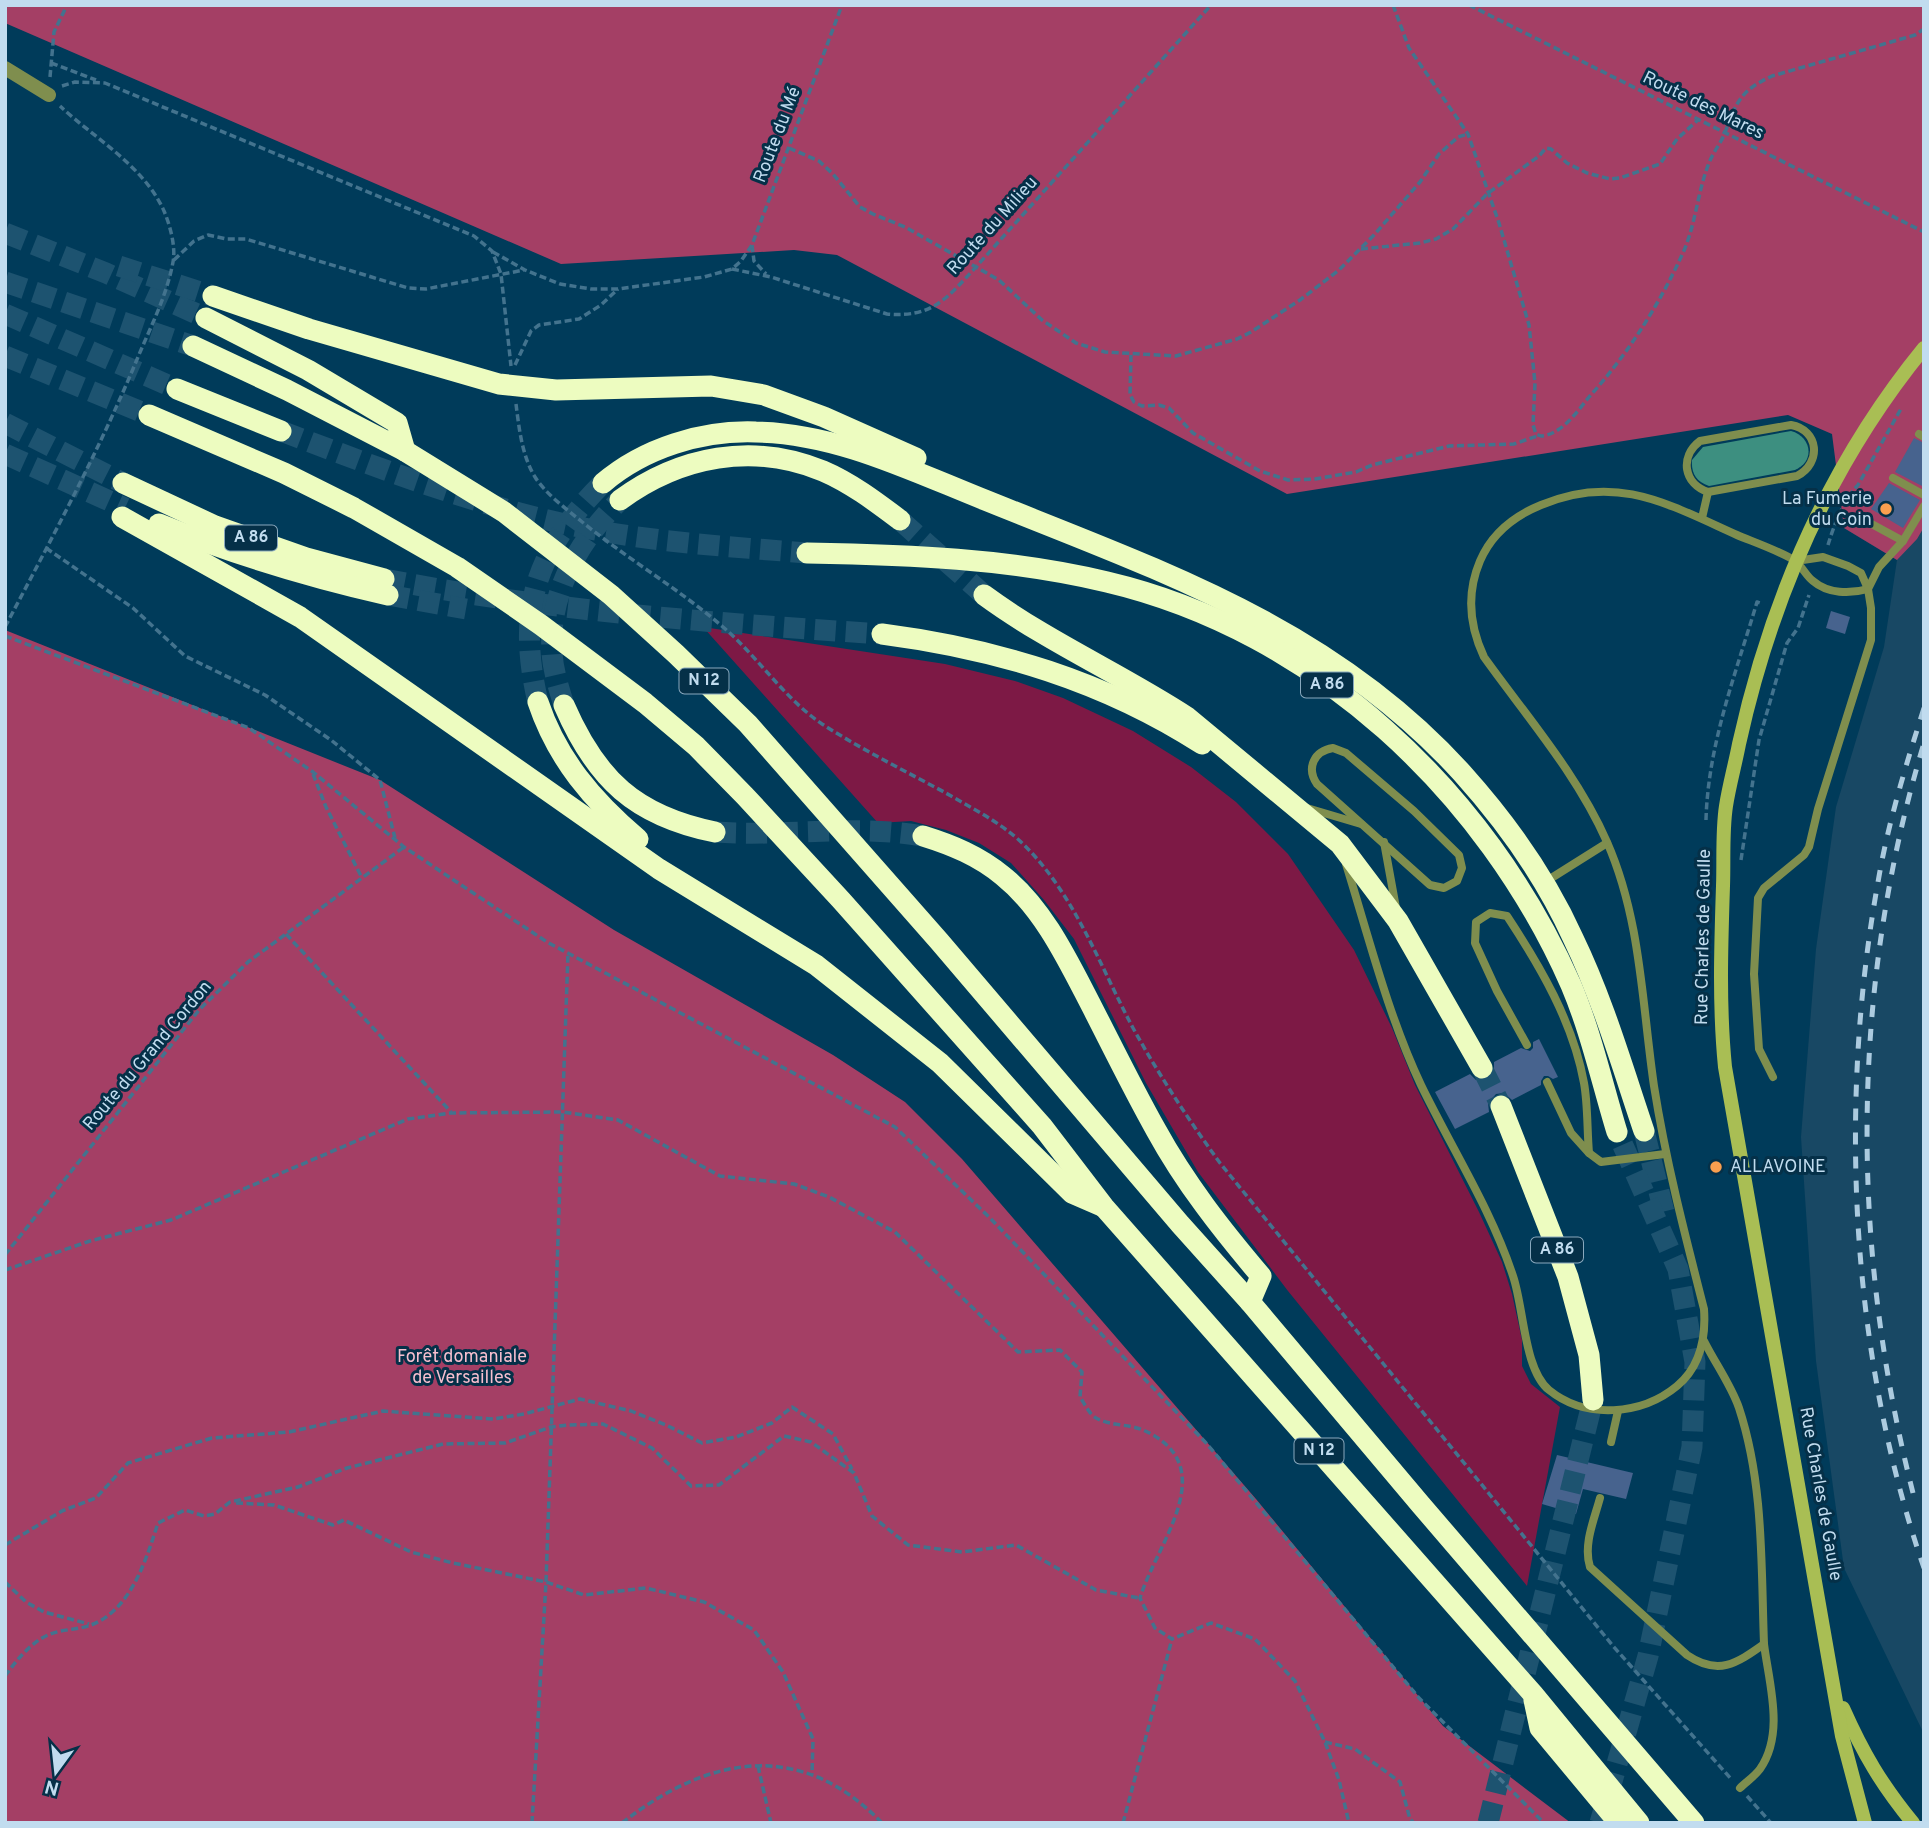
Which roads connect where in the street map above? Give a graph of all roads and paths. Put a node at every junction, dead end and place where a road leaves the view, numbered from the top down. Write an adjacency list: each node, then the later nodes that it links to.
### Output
1 (67, 5): 7 (path)
2 (842, 5): 14 (path, Route du Mé)
3 (1211, 5): 21 (path, Route du Milieu)
4 (1393, 5): 13 (path)
5 (1469, 5): 11 (path, Route des Mares)
6 (1924, 29): 12 (path)
7 (51, 63): 9 (path); 10 (path)
8 (5, 68): 10 (street)
9 (105, 83): 10 (path); 19 (path)
10 (48, 95): 20 (path)
11 (1699, 119): 12 (path, Route des Mares); 15 (path)
12 (1726, 132): 16 (path, Route des Mares); 37 (path)
13 (1468, 134): 15 (path); 18 (path)
14 (789, 148): 17 (path, Route du Mé); 21 (path)
15 (1488, 194): 18 (path); 37 (path)
16 (1924, 232)
17 (752, 245): 22 (path, Route du Mé); 25 (path)
18 (1358, 250): 31 (path)
19 (492, 251): 23 (path); 24 (path)
20 (174, 260): 24 (path); 51 (path)
21 (976, 267): 25 (path, Route du Milieu); 31 (path)
22 (732, 268): 25 (path, Route du Milieu); 26 (path)
23 (525, 270): 24 (path); 26 (path)
24 (501, 274): 26 (path)
25 (771, 277)
26 (618, 289)
27 (214, 296): 52 (highway)
28 (206, 318): 38 (highway)
29 (193, 346): 38 (highway, N 12)
30 (1924, 348): 54 (main road, Rue Charles de Gaulle)
31 (1131, 355): 37 (path)
32 (177, 389): 36 (highway)
33 (1908, 398): 49 (path)
34 (516, 399): 117 (path)
35 (149, 415): 91 (highway, N 12)
36 (281, 431)
37 (1538, 435)
38 (405, 451): 94 (highway, N 12)
39 (1893, 478): 43 (lane)
40 (123, 483): 79 (highway, A 86)
41 (603, 484): 52 (highway)
42 (1708, 492): 42 (lane); 46 (lane)
43 (1924, 495)
44 (620, 500): 47 (highway)
45 (1924, 506): 50 (lane)
46 (1702, 519): 54 (lane); 70 (lane)
47 (900, 520)
48 (1868, 522): 50 (lane)
49 (1834, 525)
50 (1903, 541): 55 (lane)
51 (46, 548): 58 (path); 68 (path)
52 (1108, 549): 75 (highway)
53 (807, 553): 88 (highway, A 86)
54 (1795, 561): 55 (lane); 55 (lane); 112 (main road, Rue Charles de Gaulle)
55 (1868, 589): 82 (lane)
56 (984, 596): 64 (highway)
57 (1801, 617): 73 (path)
58 (5, 627)
59 (883, 634): 64 (highway)
60 (5, 636): 63 (path)
61 (538, 702): 79 (highway)
62 (564, 705): 66 (highway)
63 (313, 772): 68 (path); 74 (path)
64 (1286, 798): 65 (lane); 71 (highway)
65 (1364, 825): 69 (lane); 69 (lane)
66 (715, 832)
67 (923, 836): 94 (highway)
68 (396, 840): 72 (path)
69 (1384, 842): 76 (lane)
70 (1607, 843): 75 (lane); 90 (lane)
71 (1340, 844): 76 (highway); 98 (lane)
72 (404, 847): 74 (path, Route du Grand Cordon); 78 (path)
73 (1740, 872)
74 (362, 878): 77 (path, Route du Grand Cordon)
75 (1544, 883): 87 (highway)
76 (1398, 921): 81 (highway)
77 (286, 934): 86 (path); 92 (path, Route du Grand Cordon)
78 (568, 953): 85 (path); 125 (path)
79 (816, 965): 91 (highway)
80 (1527, 1045): 89 (lane)
81 (1482, 1068)
82 (1773, 1077)
83 (1547, 1082): 89 (lane)
84 (1501, 1106): 96 (highway, A 86)
85 (562, 1112): 86 (path); 97 (path); 107 (path)
86 (451, 1113): 93 (path)
87 (1644, 1131)
88 (1617, 1132)
89 (1589, 1153): 90 (lane)
90 (1665, 1154): 95 (lane)
91 (1104, 1207): 113 (highway, N 12)
92 (5, 1255)
93 (5, 1270)
94 (1250, 1302): 128 (highway, N 12)
95 (1704, 1341): 98 (lane); 110 (lane)
96 (1593, 1401)
97 (552, 1406): 99 (path); 101 (path); 104 (path)
98 (1618, 1412): 100 (lane)
99 (551, 1427): 101 (path); 103 (path); 106 (path)
100 (1611, 1442)
101 (854, 1473): 107 (path)
102 (1600, 1498): 110 (lane)
103 (230, 1502): 106 (path); 108 (path)
104 (5, 1545)
105 (5, 1582): 108 (path)
106 (546, 1582): 116 (path); 118 (path)
107 (1140, 1598): 109 (path)
108 (92, 1625): 111 (path)
109 (1172, 1639): 114 (path); 122 (path)
110 (1764, 1644): 117 (lane)
111 (5, 1676)
112 (1835, 1690): 130 (main road, Rue Charles de Gaulle); 131 (main road, Rue Charles de Gaulle)
113 (1533, 1694): 126 (highway); 127 (highway, N 12)
114 (1325, 1742): 123 (path); 124 (path)
115 (758, 1766): 116 (path); 119 (path); 120 (path)
116 (813, 1774): 121 (path)
117 (1740, 1788): 129 (path)
118 (532, 1823)
119 (622, 1823)
120 (771, 1823)
121 (881, 1823)
122 (1123, 1823)
123 (1349, 1823)
124 (1414, 1823)
125 (1544, 1823)
126 (1619, 1823)
127 (1639, 1823)
128 (1694, 1823)
129 (1771, 1823)
130 (1865, 1823)
131 (1913, 1823)

